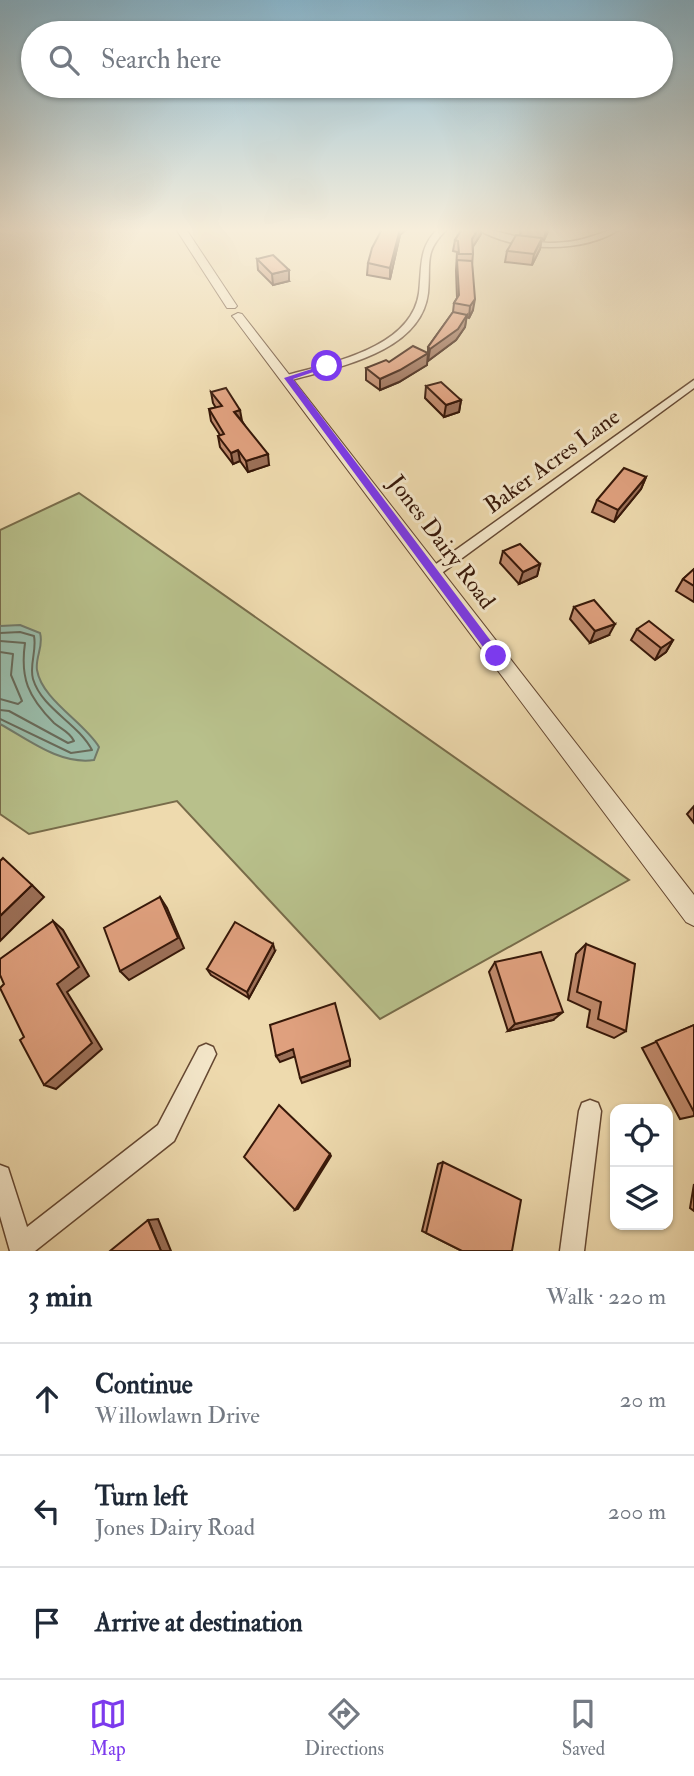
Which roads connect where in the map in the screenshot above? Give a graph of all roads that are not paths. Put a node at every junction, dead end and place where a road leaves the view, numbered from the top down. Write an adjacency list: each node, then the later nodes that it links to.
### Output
1 (219, 287): 3 (street, Jones Dairy Road)
2 (424, 287): 3 (street)
3 (288, 378): 5 (street, Jones Dairy Road)
4 (694, 383): 5 (street, Baker Acres Lane)
5 (434, 572): 6 (street, Jones Dairy Road)
6 (694, 914)
7 (206, 1054): 10 (street)
8 (590, 1111): 11 (street)
9 (0, 1176): 10 (street)
10 (22, 1249)
11 (572, 1251)

